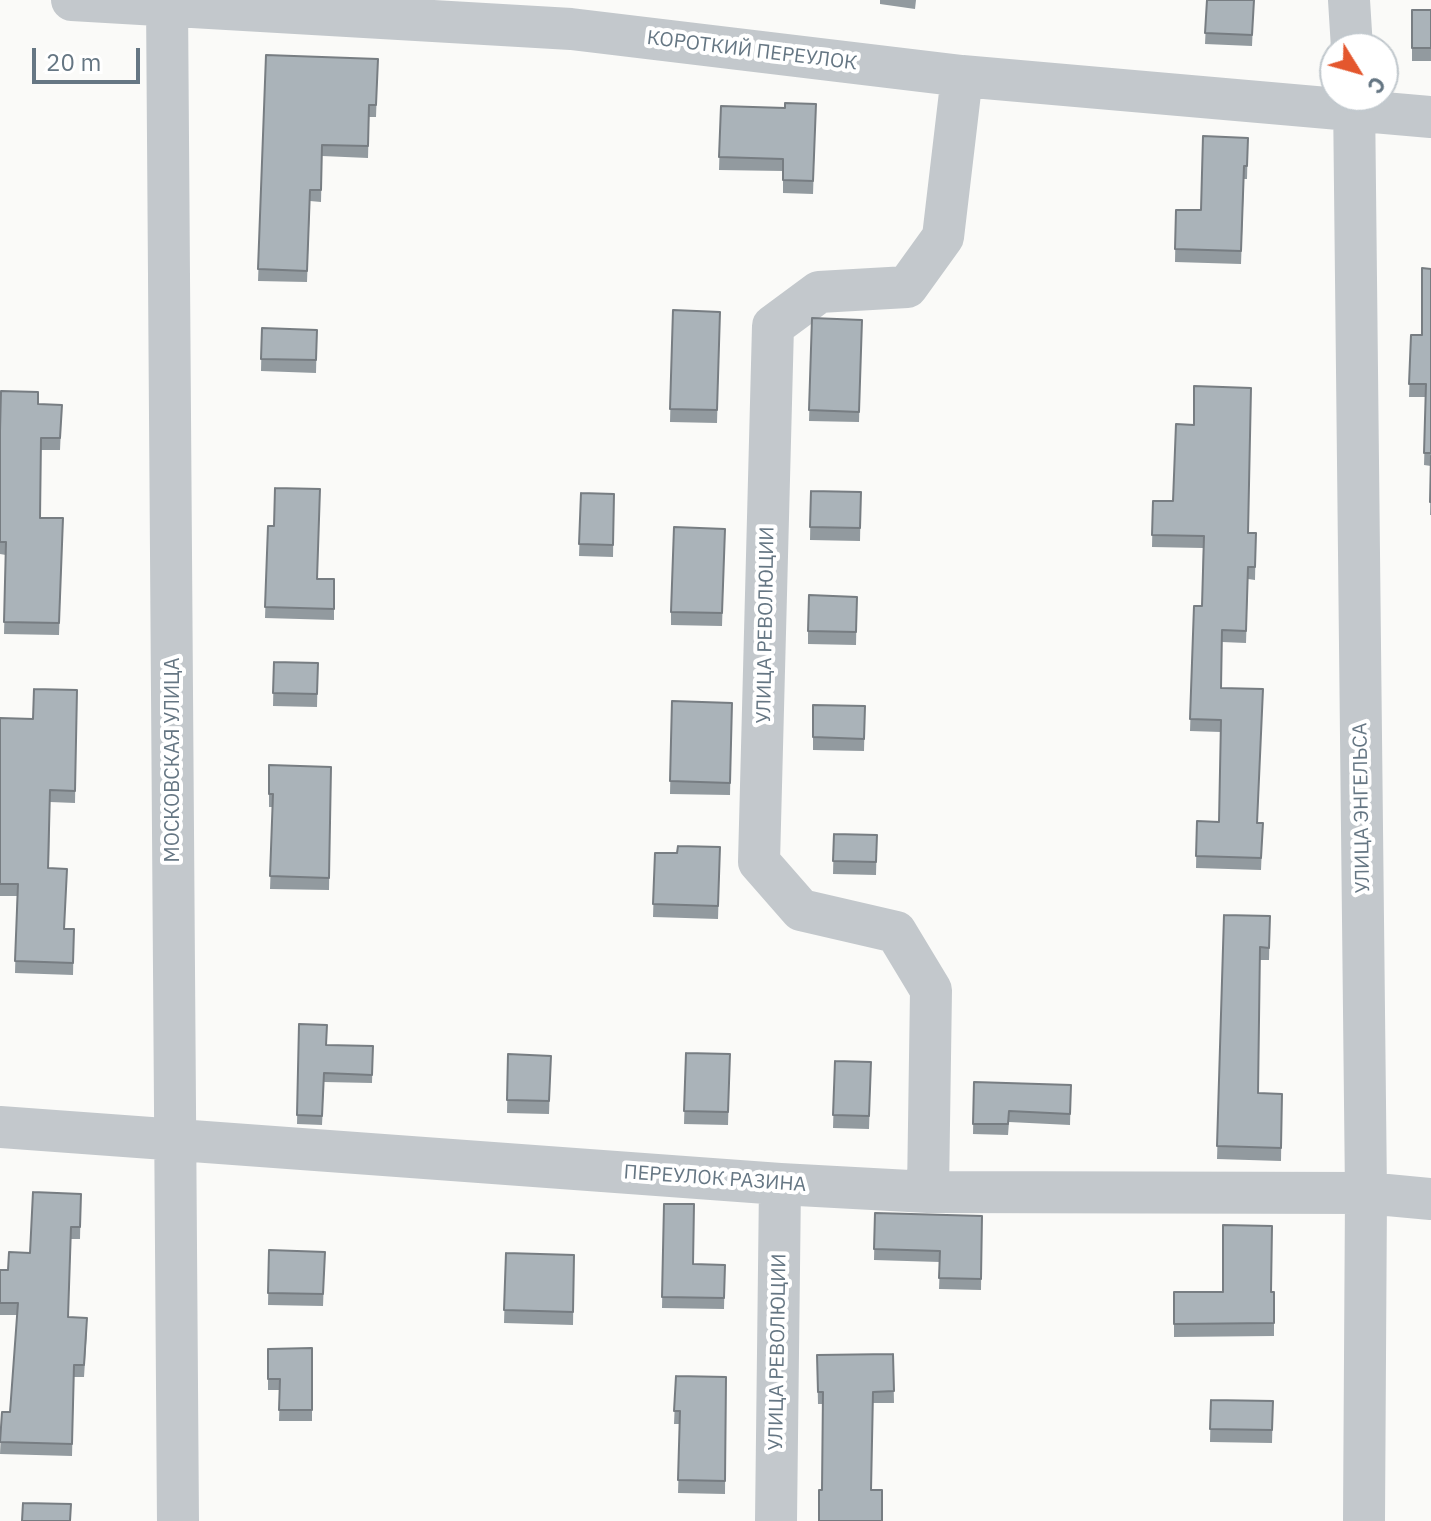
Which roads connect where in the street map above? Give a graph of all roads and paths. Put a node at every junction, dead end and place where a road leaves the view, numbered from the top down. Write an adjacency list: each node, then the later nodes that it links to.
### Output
1 (72, 0): 3 (street, КОРОТКИЙ ПЕРЕУЛОК)
2 (1349, 0): 4 (street)
3 (167, 4): 5 (street, КОРОТКИЙ ПЕРЕУЛОК); 11 (street, МОСКОВСКАЯ УЛИЦА)
4 (1351, 32)
5 (962, 76): 6 (street, КОРОТКИЙ ПЕРЕУЛОК); 13 (street, УЛИЦА РЕВОЛЮЦИИ)
6 (1319, 101)
7 (1399, 111): 9 (street, КОРОТКИЙ ПЕРЕУЛОК)
8 (1354, 112): 14 (street, УЛИЦА ЭНГЕЛЬСА)
9 (1431, 117)
10 (0, 1127): 11 (street, ПЕРЕУЛОК РАЗИНА)
11 (176, 1141): 12 (street, ПЕРЕУЛОК РАЗИНА); 16 (street, МОСКОВСКАЯ УЛИЦА)
12 (780, 1184): 13 (street, ПЕРЕУЛОК РАЗИНА); 17 (street, УЛИЦА РЕВОЛЮЦИИ)
13 (928, 1192): 14 (street, ПЕРЕУЛОК РАЗИНА)
14 (1366, 1193): 15 (street, ПЕРЕУЛОК РАЗИНА); 18 (street, УЛИЦА ЭНГЕЛЬСА)
15 (1431, 1199)
16 (178, 1521)
17 (776, 1521)
18 (1364, 1521)

